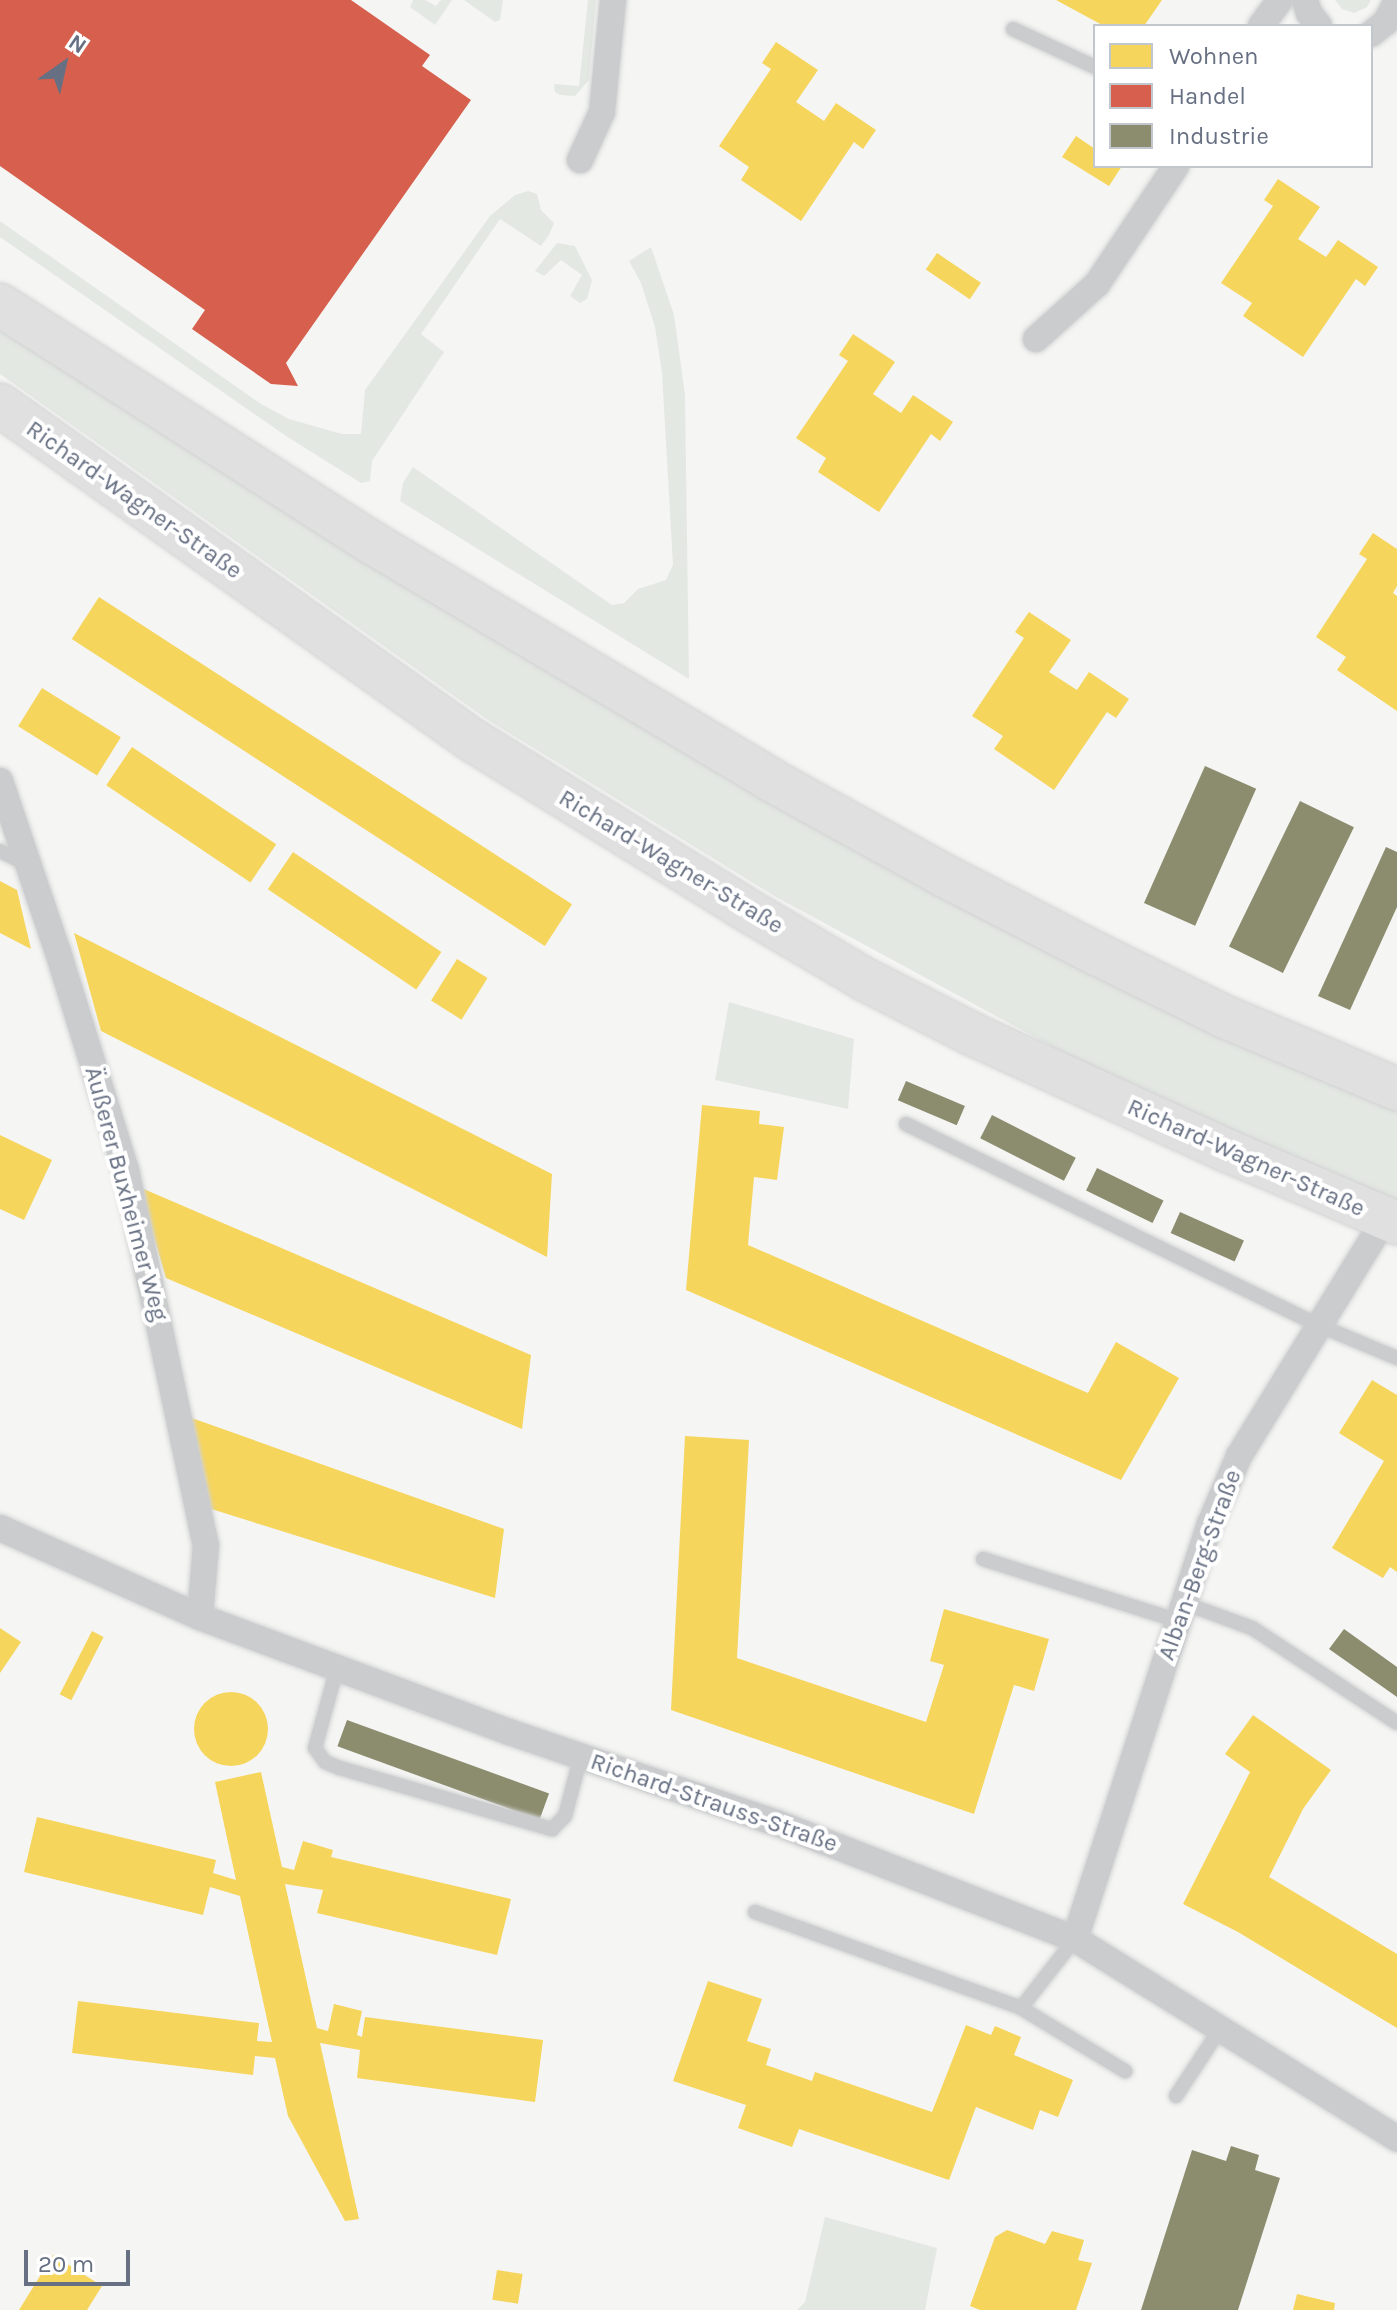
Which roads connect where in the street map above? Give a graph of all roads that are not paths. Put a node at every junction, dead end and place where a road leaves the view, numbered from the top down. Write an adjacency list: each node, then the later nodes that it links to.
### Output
1 (613, 0): 12 (street)
2 (1280, 0): 5 (street)
3 (1305, 0): 6 (street)
4 (1397, 0): 8 (street)
5 (1262, 24)
6 (1317, 24)
7 (1013, 29): 11 (lane)
8 (1373, 32)
9 (1373, 35): 10 (street)
10 (1397, 42)
11 (1093, 66)
12 (580, 160)
13 (1175, 168): 15 (street)
14 (0, 305): 20 (main road)
15 (1036, 339)
16 (0, 405): 22 (main road, Richard-Wagner-Straße)
17 (0, 781): 19 (street, Äußerer Buxheimer Weg)
18 (0, 851): 19 (lane)
19 (29, 865): 28 (street, Äußerer Buxheimer Weg)
20 (1397, 1089)
21 (906, 1124): 23 (lane)
22 (1391, 1221): 23 (street, Alban-Berg-Straße)
23 (1318, 1325): 24 (lane); 27 (street, Alban-Berg-Straße)
24 (1397, 1358)
25 (0, 1528): 28 (street, Richard-Strauss-Straße)
26 (983, 1559): 27 (lane)
27 (1181, 1612): 30 (lane); 33 (street, Alban-Berg-Straße)
28 (200, 1617): 29 (street, Richard-Strauss-Straße)
29 (337, 1668): 31 (street, Richard-Strauss-Straße); 31 (lane)
30 (1397, 1723)
31 (581, 1756): 33 (street, Richard-Strauss-Straße)
32 (755, 1912): 34 (lane)
33 (1075, 1939): 34 (lane); 35 (street, Richard-Strauss-Straße)
34 (1021, 2008): 36 (lane)
35 (1220, 2029): 37 (lane); 38 (street, Richard-Strauss-Straße)
36 (1125, 2071)
37 (1176, 2096)
38 (1397, 2139)

